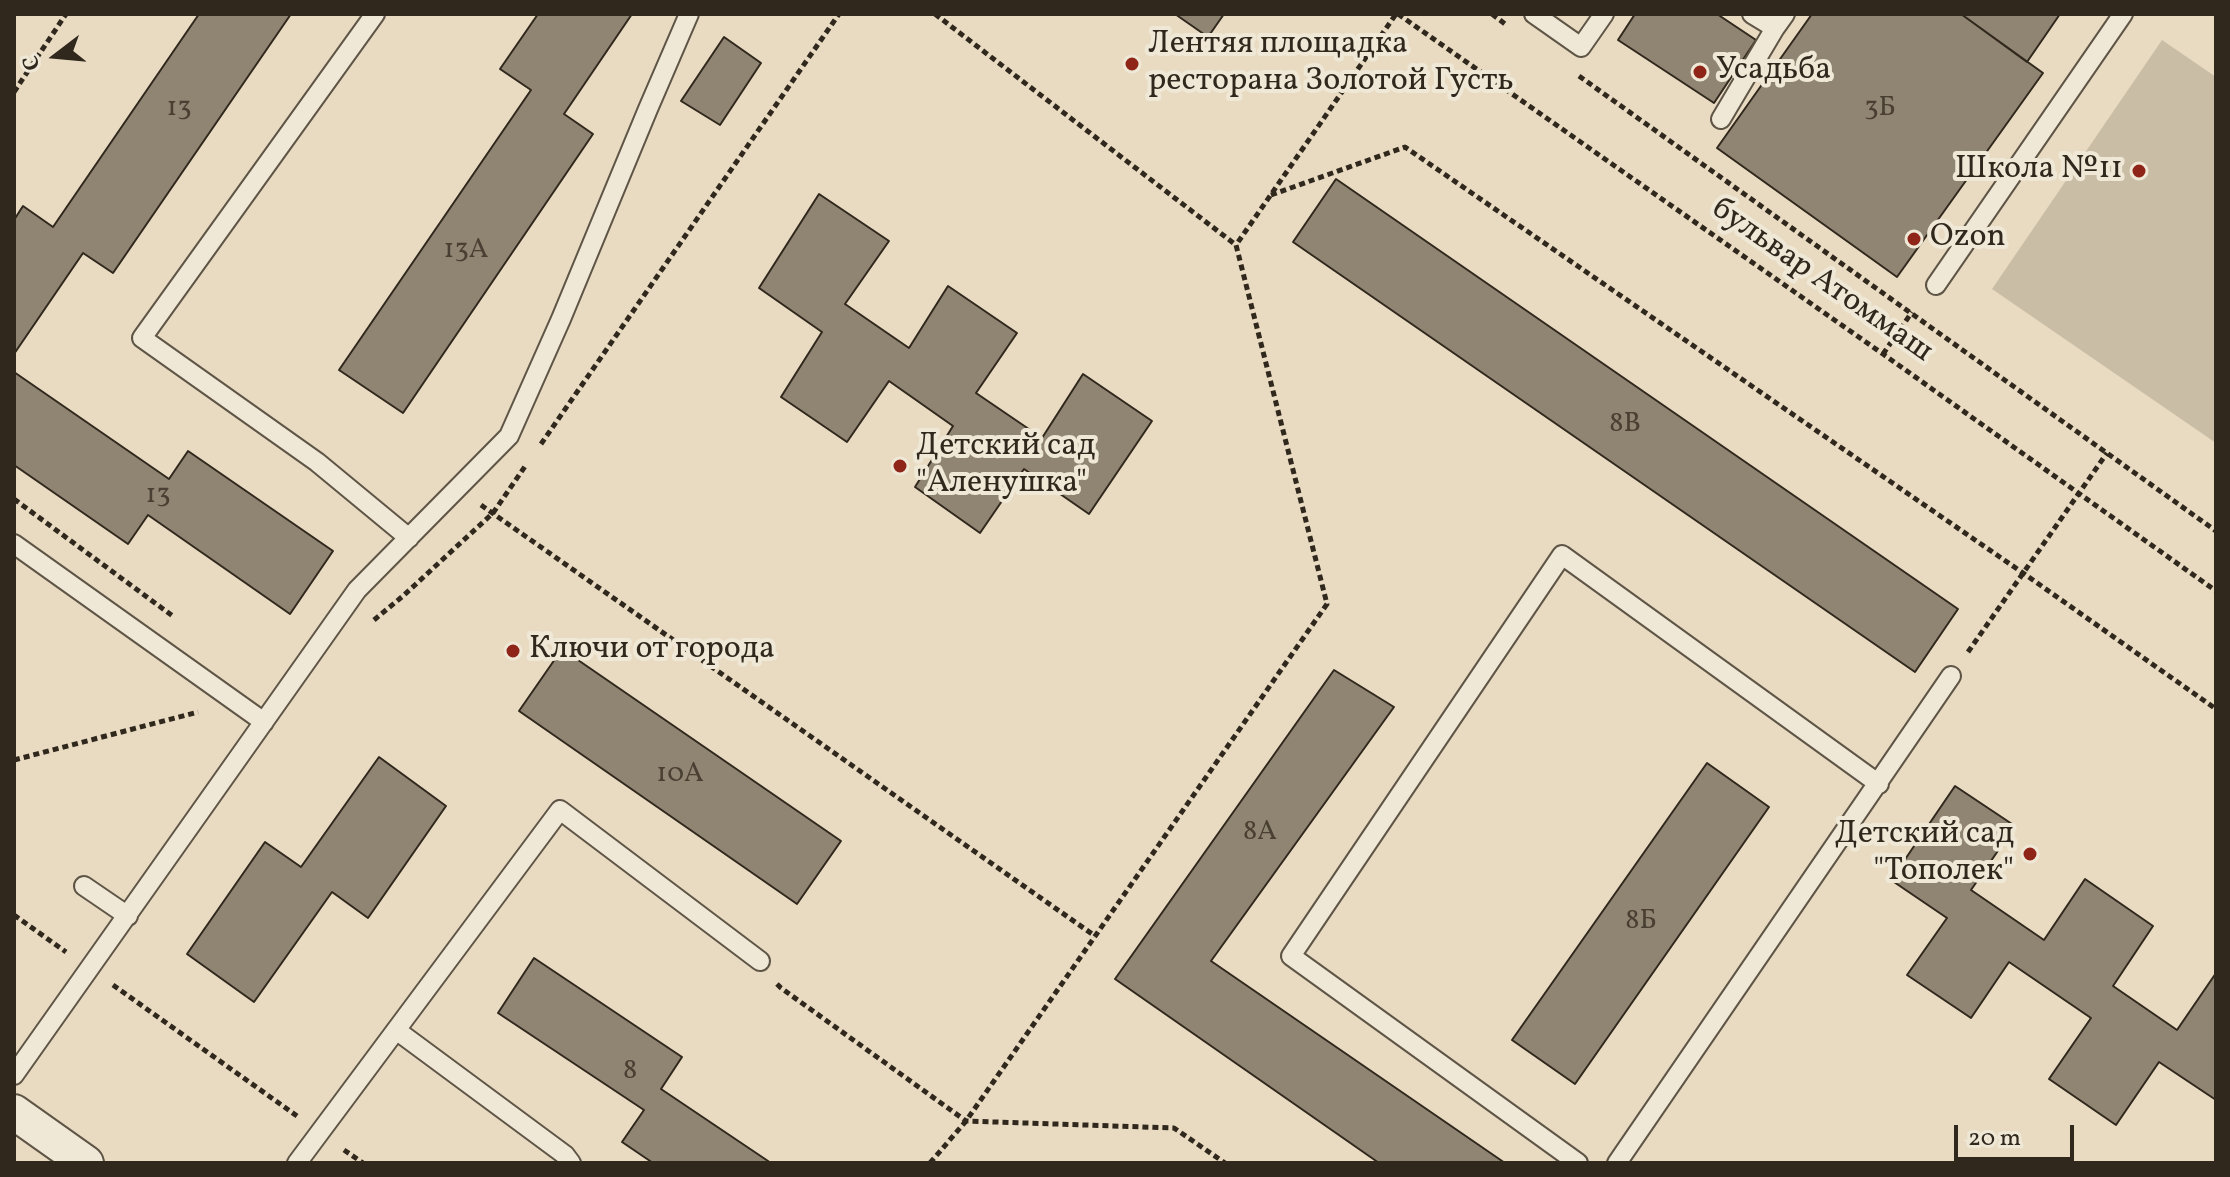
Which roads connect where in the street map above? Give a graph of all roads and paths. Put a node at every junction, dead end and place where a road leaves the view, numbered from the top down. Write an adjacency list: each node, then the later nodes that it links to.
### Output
1 (66, 14): 15 (path)
2 (375, 14): 30 (lane)
3 (689, 14): 25 (lane)
4 (839, 14): 22 (path)
5 (935, 14): 18 (path)
6 (1397, 14): 17 (path); 21 (path, бульвар Атоммаш)
7 (1492, 14): 13 (path)
8 (1534, 14): 9 (lane)
9 (1604, 14)
10 (1752, 14): 12 (lane)
11 (2123, 14): 19 (lane)
12 (1780, 21): 16 (lane)
13 (1517, 32)
14 (1568, 68): 20 (path)
15 (14, 92)
16 (1721, 119)
17 (1270, 195): 18 (path); 32 (path)
18 (1236, 245): 42 (path)
19 (1936, 285)
20 (1911, 313): 21 (path); 23 (path)
21 (1883, 354): 26 (path, бульвар Атоммаш)
22 (538, 448)
23 (2107, 453): 26 (path); 29 (path)
24 (529, 461): 28 (path)
25 (458, 488): 28 (path); 30 (lane)
26 (2080, 493): 32 (path); 33 (path, бульвар Атоммаш)
27 (14, 499): 34 (path)
28 (493, 513): 42 (path)
29 (2216, 531)
30 (409, 538): 37 (lane)
31 (14, 544): 37 (lane)
32 (2023, 573): 35 (path); 36 (path)
33 (2216, 591)
34 (180, 622)
35 (1951, 676): 38 (lane)
36 (2216, 709)
37 (264, 722): 41 (lane)
38 (1879, 784): 56 (lane); 57 (lane)
39 (84, 886): 41 (lane)
40 (14, 915): 44 (path)
41 (128, 916): 44 (lane)
42 (1095, 936): 48 (path)
43 (760, 961): 45 (lane); 48 (path)
44 (90, 969): 46 (lane); 49 (path)
45 (396, 1030): 49 (lane); 53 (lane)
46 (14, 1075)
47 (14, 1112): 50 (street)
48 (966, 1121): 54 (path); 55 (path)
49 (320, 1133): 51 (lane); 52 (path)
50 (86, 1163)
51 (297, 1163)
52 (363, 1163)
53 (571, 1163)
54 (930, 1163)
55 (1225, 1163)
56 (1578, 1163)
57 (1617, 1163)

